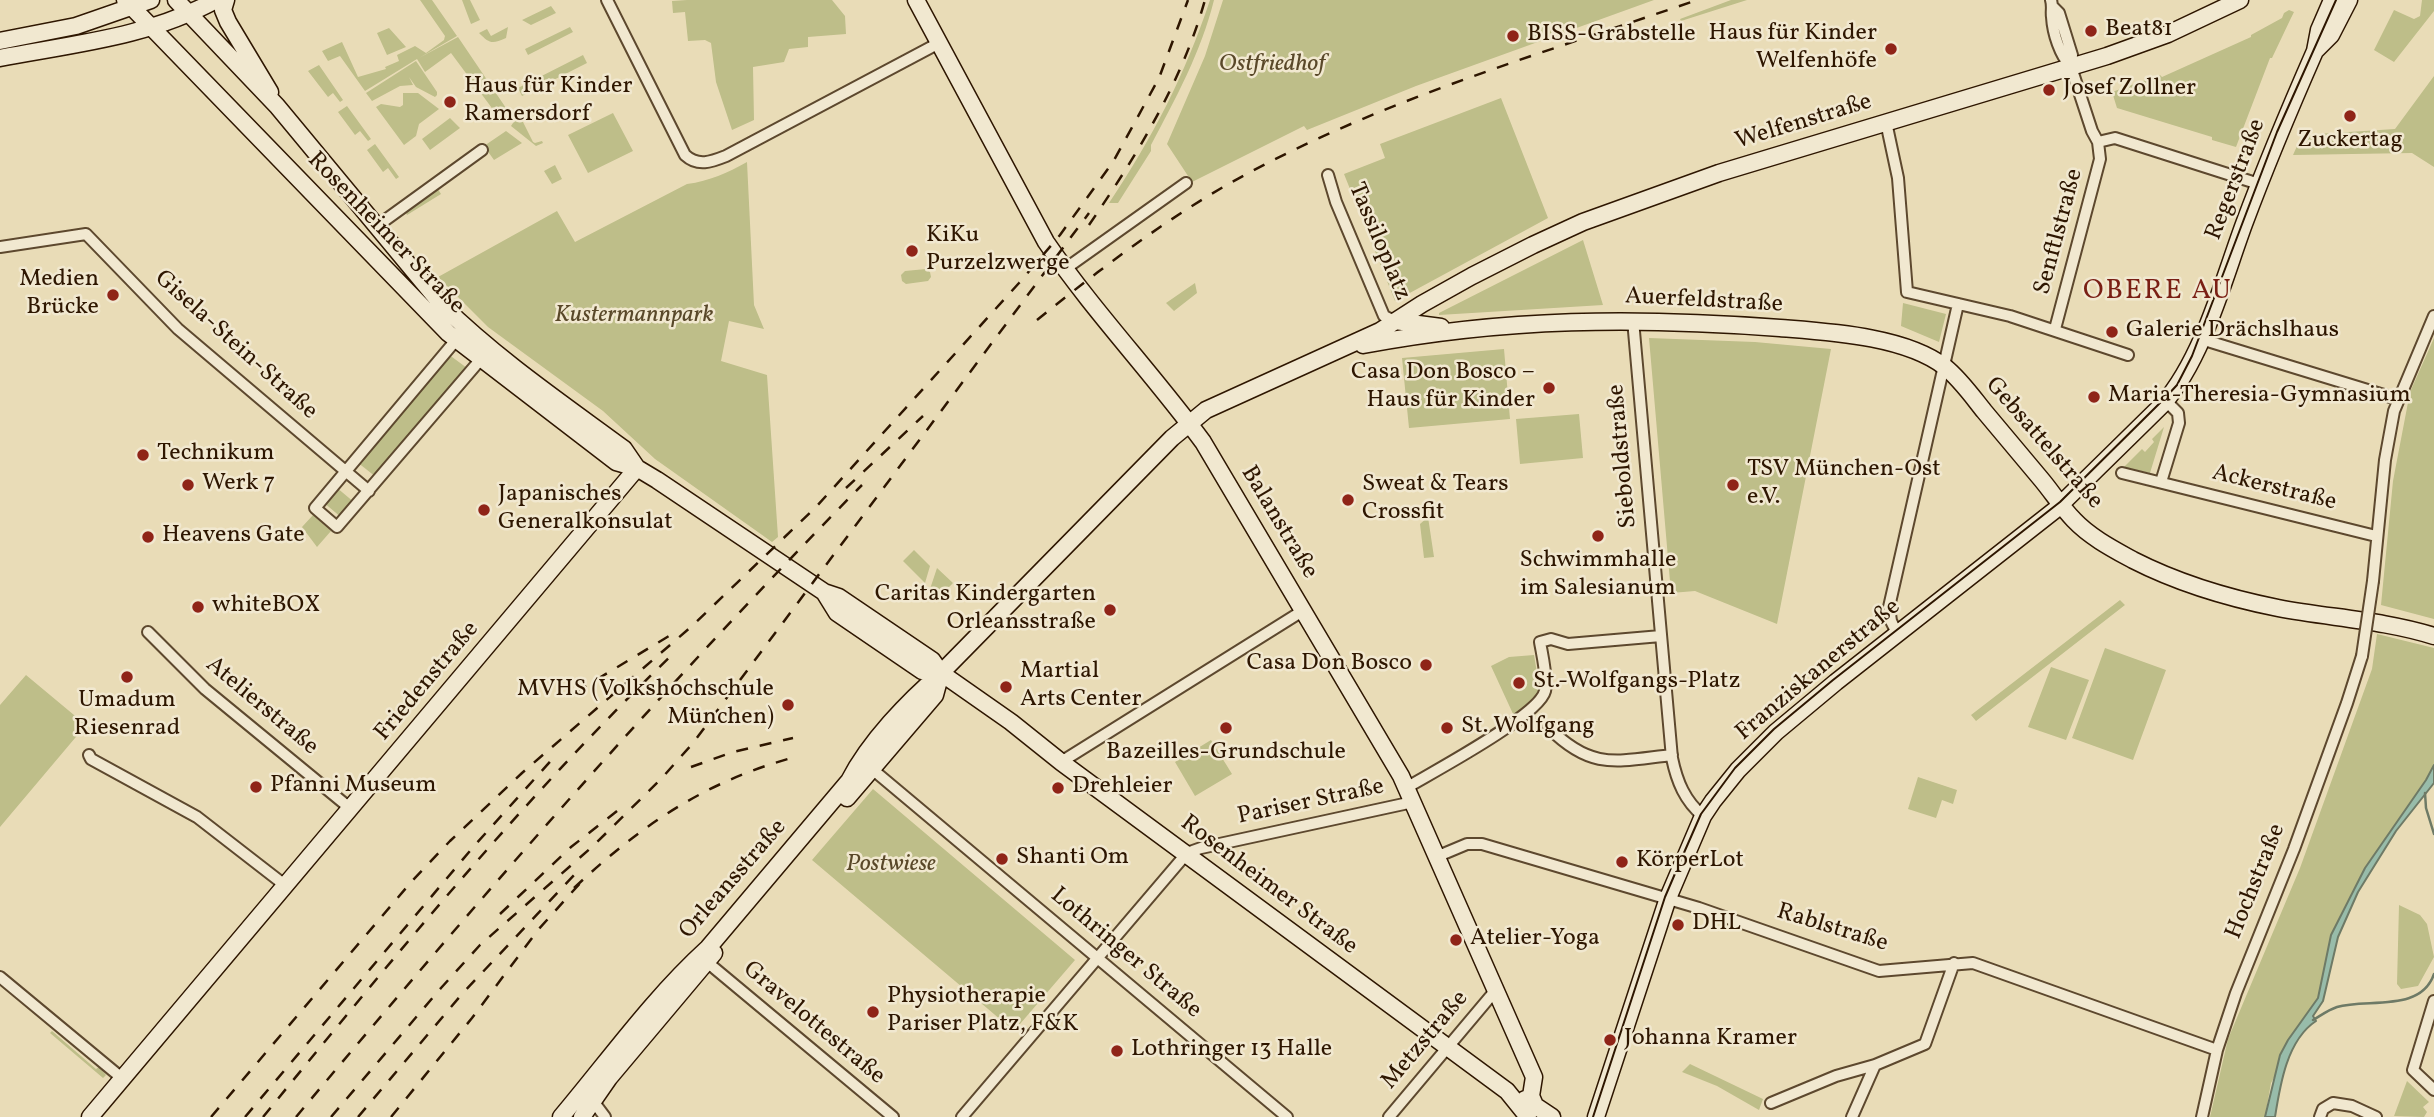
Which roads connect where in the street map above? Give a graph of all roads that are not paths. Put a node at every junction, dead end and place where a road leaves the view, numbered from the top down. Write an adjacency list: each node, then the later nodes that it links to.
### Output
1 (151, 0): 10 (main road)
2 (176, 0): 12 (main road, Rosenheimer Straße)
3 (216, 0): 12 (main road)
4 (226, 0): 19 (main road)
5 (607, 0): 15 (street)
6 (916, 0): 15 (main road, Balanstraße)
7 (2240, 0): 18 (main road, Welfenstraße)
8 (2332, 0): 16 (main road, Regerstraße)
9 (2350, 0): 16 (main road, Regerstraße)
10 (128, 4): 13 (main road, Rosenheimer Straße); 14 (main road)
11 (2052, 4): 18 (street, Senftlstraße)
12 (188, 14): 13 (main road); 19 (main road, Rosenheimer Straße)
13 (152, 27): 17 (main road); 36 (main road, Rosenheimer Straße)
14 (0, 41)
15 (939, 43): 28 (main road, Balanstraße)
16 (2315, 51): 25 (main road, Regerstraße)
17 (0, 58)
18 (2071, 67): 20 (main road, Welfenstraße); 21 (street, Senftlstraße)
19 (277, 106): 26 (main road, Rosenheimer Straße)
20 (1886, 122): 29 (street); 32 (main road, Welfenstraße)
21 (2098, 142): 25 (street); 34 (street, Senftlstraße)
22 (482, 150): 26 (street, Rosenheimer Straße)
23 (1328, 176): 32 (street, Tassiloplatz)
24 (1186, 183): 28 (street)
25 (2259, 184): 35 (main road, Regerstraße)
26 (377, 226): 44 (main road, Rosenheimer Straße)
27 (0, 247): 45 (street, Gisela-Stein-Straße)
28 (1065, 269): 43 (main road, Balanstraße)
29 (1958, 304): 34 (street); 40 (street)
30 (2434, 316): 41 (street)
31 (1633, 320): 33 (main road, Auerfeldstraße); 40 (main road, Auerfeldstraße); 54 (street, Sieboldstraße)
32 (1395, 321): 33 (main road, Auerfeldstraße); 37 (main road, Auerfeldstraße)
33 (1458, 329): 37 (main road, Auerfeldstraße)
34 (2055, 329): 38 (street)
35 (2201, 339): 41 (street); 42 (main road, Regerstraße)
36 (456, 340): 39 (main road, Rosenheimer Straße); 45 (street)
37 (1338, 350): 43 (main road, Auerfeldstraße)
38 (2128, 355)
39 (481, 359): 44 (main road, Rosenheimer Straße); 48 (street)
40 (1943, 366): 49 (main road, Gebsattelstraße); 53 (street)
41 (2397, 399): 50 (street)
42 (2166, 401): 47 (street); 49 (main road, Franziskanerstraße)
43 (1190, 423): 51 (main road, Balanstraße); 56 (main road, Orleansstraße)
44 (637, 468): 56 (main road, Rosenheimer Straße); 63 (main road, Friedenstraße)
45 (346, 471): 48 (street, Gisela-Stein-Straße); 48 (street)
46 (2122, 473): 47 (street, Ackerstraße)
47 (2161, 482): 50 (street, Ackerstraße)
48 (369, 491)
49 (2062, 505): 53 (main road, Franziskanerstraße); 55 (main road, Gebsattelstraße)
50 (2376, 536): 76 (street, Hochstraße, bridge)
51 (1304, 610): 60 (street); 62 (main road, Balanstraße)
52 (148, 632): 63 (street, Atelierstraße)
53 (1898, 634): 64 (main road, Franziskanerstraße)
54 (1661, 636): 59 (street, Sieboldstraße); 62 (street, Pariser Straße)
55 (2434, 636)
56 (941, 673): 60 (main road, Rosenheimer Straße); 61 (main road, Orleansstraße); 69 (main road, Orleansstraße)
57 (1549, 728): 59 (street)
58 (89, 755): 67 (street)
59 (1672, 755): 64 (street, Sieboldstraße)
60 (1061, 762): 65 (main road, Rosenheimer Straße)
61 (872, 769): 69 (main road, Orleansstraße); 70 (street, Lothringer Straße)
62 (1410, 795): 65 (street, Pariser Straße); 66 (main road, Balanstraße)
63 (351, 809): 67 (main road, Friedenstraße)
64 (1703, 816): 68 (main road, Franziskanerstraße)
65 (1187, 853): 70 (street); 75 (main road, Rosenheimer Straße)
66 (1436, 857): 68 (street, Rablstraße); 73 (main road, Balanstraße)
67 (286, 886): 78 (main road, Friedenstraße)
68 (1668, 898): 71 (street, Rablstraße); 92 (main road, Franziskanerstraße)
69 (702, 959): 80 (main road, Orleansstraße); 87 (street, Gravelottestraße)
70 (1097, 959): 88 (street); 89 (street, Lothringer Straße)
71 (1954, 963): 76 (street, Rablstraße); 77 (street)
72 (0, 977): 78 (street)
73 (1495, 991): 75 (street, Metzstraße); 82 (main road, Balanstraße)
74 (2434, 1001): 79 (street)
75 (1448, 1048): 82 (main road, Rosenheimer Straße); 90 (street, Metzstraße)
76 (2217, 1050): 94 (street, Hochstraße)
77 (1875, 1065): 81 (street); 93 (street)
78 (123, 1079): 83 (main road, Friedenstraße)
79 (2434, 1090)
80 (589, 1095): 84 (main road, Orleansstraße); 85 (main road, Orleansstraße); 86 (street)
81 (1771, 1104)
82 (1531, 1110): 91 (main road, Rosenheimer Straße)
83 (90, 1117)
84 (561, 1117)
85 (582, 1117)
86 (605, 1117)
87 (893, 1117)
88 (962, 1117)
89 (1287, 1117)
90 (1389, 1117)
91 (1552, 1117)
92 (1595, 1117)
93 (1852, 1117)
94 (2202, 1117)
95 (2320, 1117): 96 (street)
96 (2376, 1117)

